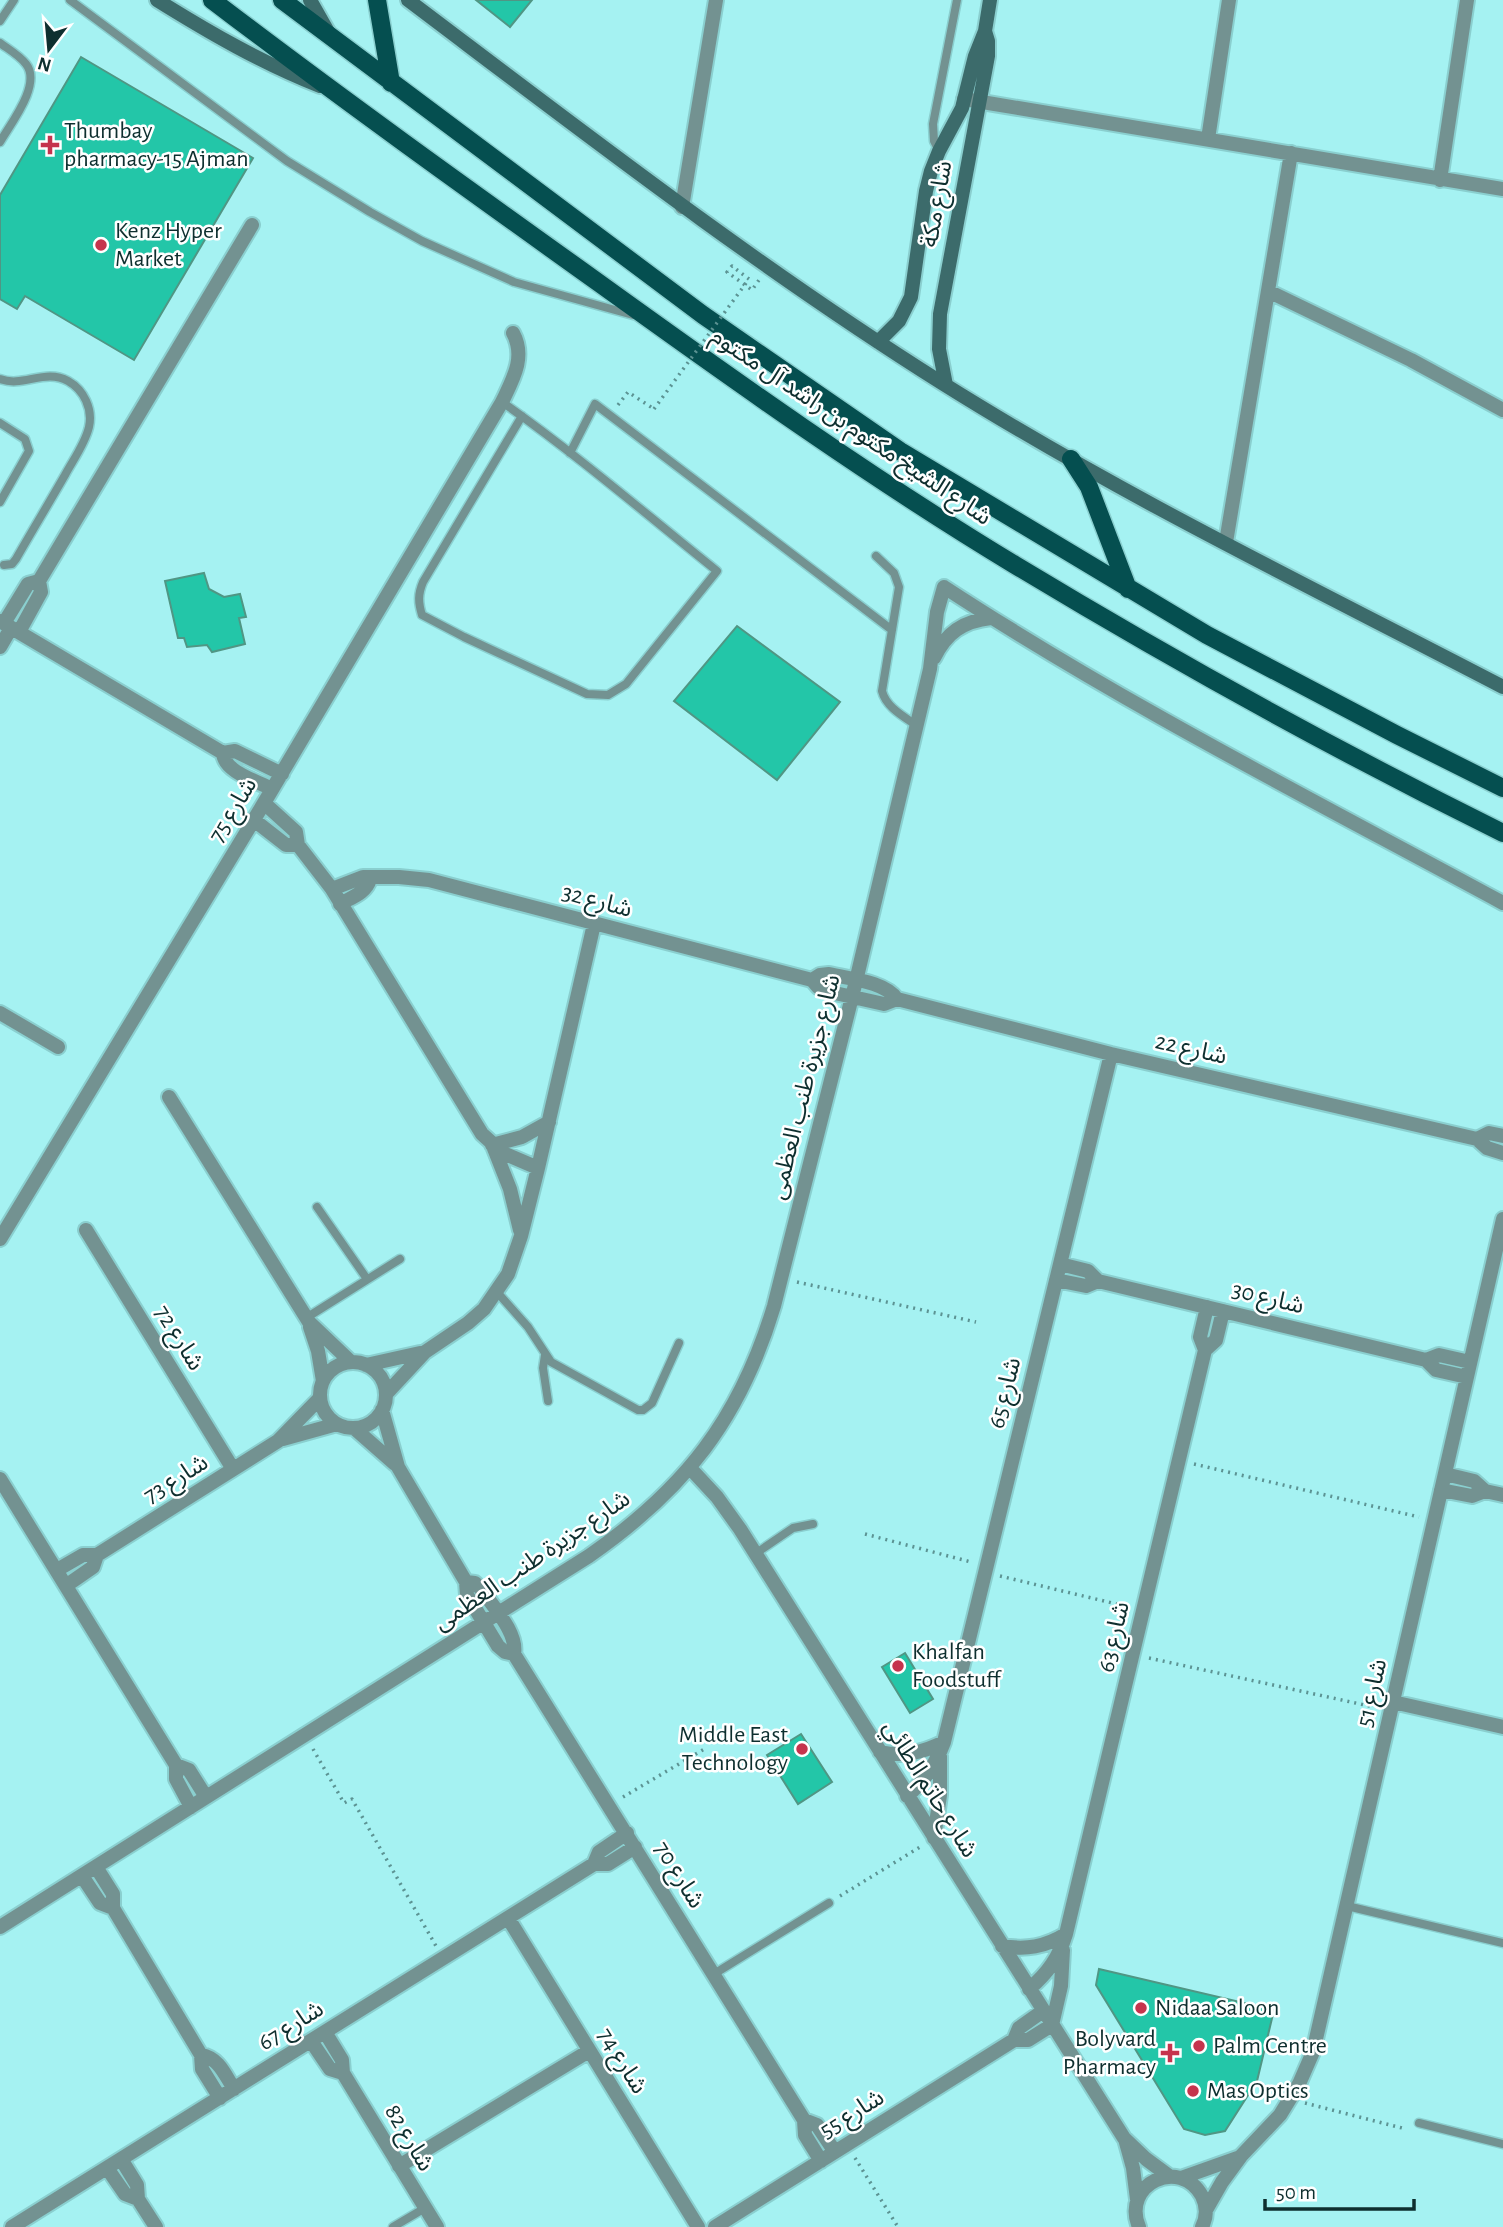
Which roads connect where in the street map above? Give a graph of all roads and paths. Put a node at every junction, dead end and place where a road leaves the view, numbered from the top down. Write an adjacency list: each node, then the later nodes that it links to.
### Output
1 (14, 0): 14 (lane)
2 (70, 0): 30 (lane)
3 (158, 0): 18 (street)
4 (212, 0): 18 (main road, شارع الشيخ مكتوم بن راشد آل مكتوم)
5 (282, 0): 15 (main road, شارع الشيخ مكتوم بن راشد آل مكتوم)
6 (310, 0): 15 (street)
7 (377, 0): 17 (main road)
8 (408, 0): 26 (street)
9 (716, 0): 26 (street)
10 (957, 0): 22 (lane)
11 (990, 0): 19 (street, شارع مكة)
12 (1229, 0): 20 (street)
13 (1467, 0): 24 (street)
14 (0, 21)
15 (331, 38): 17 (main road, شارع الشيخ مكتوم بن راشد آل مكتوم)
16 (0, 43): 21 (lane)
17 (391, 83): 46 (main road, شارع الشيخ مكتوم بن راشد آل مكتوم)
18 (328, 89): 30 (main road, شارع الشيخ مكتوم بن راشد آل مكتوم)
19 (971, 100): 20 (street); 22 (street, شارع مكة); 34 (street, شارع مكة)
20 (1208, 139): 23 (street)
21 (0, 142)
22 (939, 151): 32 (street, شارع مكة)
23 (1291, 153): 24 (street); 29 (street)
24 (1440, 180): 25 (street)
25 (1503, 188)
26 (682, 207): 32 (street)
27 (252, 225): 48 (street)
28 (752, 290): 35 (path, bridge)
29 (1268, 291): 37 (street); 43 (street)
30 (650, 320): 60 (main road, شارع الشيخ مكتوم بن راشد آل مكتوم)
31 (513, 333): 36 (street, شارع 75)
32 (878, 342): 34 (street)
33 (0, 379): 45 (lane)
34 (946, 385): 41 (street)
35 (628, 392)
36 (502, 402): 38 (lane); 55 (street, شارع 75)
37 (1503, 410)
38 (522, 416): 40 (lane); 40 (lane)
39 (0, 423): 42 (lane)
40 (570, 453): 49 (lane)
41 (1071, 459): 43 (street); 46 (main road)
42 (0, 502)
43 (1226, 542): 52 (street)
44 (876, 556): 49 (lane)
45 (4, 565)
46 (1128, 589): 56 (main road, شارع الشيخ مكتوم بن راشد آل مكتوم)
47 (991, 618): 51 (street, شارع جزيرة طنب العظمى); 51 (street, شارع جزيرة طنب العظمى); 64 (street)
48 (9, 626): 50 (street); 54 (street)
49 (892, 631): 53 (lane)
50 (0, 647)
51 (930, 669): 53 (street, شارع جزيرة طنب العظمى)
52 (1503, 687)
53 (916, 725): 68 (street, شارع جزيرة طنب العظمى)
54 (223, 753): 55 (street); 57 (street)
55 (282, 774): 57 (street, شارع 75)
56 (1503, 788)
57 (272, 789): 58 (street, شارع 75)
58 (264, 803): 59 (street, شارع 75); 61 (street)
59 (254, 820): 61 (street); 85 (street, شارع 75)
60 (1503, 833)
61 (298, 845): 63 (street)
62 (370, 879): 63 (street, شارع 32); 65 (street); 66 (street, شارع 32)
63 (332, 889): 65 (street)
64 (1503, 903)
65 (340, 904): 78 (street)
66 (594, 924): 67 (street, شارع 32); 75 (street)
67 (812, 980): 68 (street, شارع 32); 69 (street, شارع 32)
68 (856, 981): 69 (street, شارع جزيرة طنب العظمى); 70 (street, شارع 22)
69 (852, 997): 70 (street, شارع 22); 88 (street, شارع جزيرة طنب العظمى)
70 (897, 999): 73 (street, شارع 22)
71 (0, 1013): 72 (street)
72 (58, 1047)
73 (1111, 1054): 77 (street, شارع 22); 87 (street, شارع 65)
74 (169, 1097): 95 (street)
75 (549, 1122): 78 (street); 80 (street)
76 (1503, 1136): 77 (street, شارع 22)
77 (1477, 1139): 79 (street, شارع 22)
78 (492, 1145): 80 (street); 84 (street)
79 (1503, 1153)
80 (538, 1168): 84 (street)
81 (317, 1206): 89 (lane)
82 (1503, 1219): 103 (street, شارع 51)
83 (86, 1230): 117 (street, شارع 72)
84 (521, 1236): 92 (street)
85 (0, 1239)
86 (400, 1259): 89 (lane)
87 (1060, 1264): 90 (street, شارع 65); 91 (street, شارع 30)
88 (780, 1278): 96 (path); 116 (street, شارع جزيرة طنب العظمى)
89 (367, 1279): 95 (lane)
90 (1056, 1280): 91 (street, شارع 30); 128 (street, شارع 65)
91 (1098, 1281): 93 (street, شارع 30)
92 (497, 1292): 99 (street); 100 (lane)
93 (1207, 1307): 94 (street, شارع 30); 98 (street, شارع 63)
94 (1223, 1311): 98 (street, شارع 63); 101 (street, شارع 30)
95 (307, 1320): 102 (street); 106 (street)
96 (976, 1322)
97 (679, 1343): 100 (lane)
98 (1205, 1350): 114 (street, شارع 63)
99 (425, 1352): 104 (street); 107 (street)
100 (545, 1355): 109 (lane)
101 (1426, 1360): 103 (street, شارع 30); 105 (street, شارع 30)
102 (351, 1362): 104 (street); 106 (street)
103 (1471, 1362): 105 (street, شارع 51)
104 (366, 1365): 107 (street)
105 (1467, 1377): 118 (street, شارع 51)
106 (323, 1381): 108 (street)
107 (386, 1394): 110 (street)
108 (320, 1398): 111 (street); 113 (street, شارع 73)
109 (548, 1401)
110 (382, 1410): 112 (street); 115 (street, شارع 70)
111 (337, 1424): 112 (street); 113 (street, شارع 73)
112 (354, 1428): 115 (street, شارع 70)
113 (278, 1441): 117 (street, شارع 73)
114 (1179, 1460): 123 (path); 132 (street, شارع 63)
115 (398, 1467): 130 (street, شارع 70)
116 (690, 1468): 126 (street, شارع حاتم الطائي); 133 (street, شارع جزيرة طنب العظمى)
117 (233, 1469): 127 (street, شارع 73)
118 (1445, 1474): 120 (street, شارع 51); 121 (street)
119 (0, 1479): 129 (street)
120 (1441, 1490): 121 (street); 123 (street, شارع 51)
121 (1485, 1491): 122 (street)
122 (1503, 1495)
123 (1434, 1521): 137 (street, شارع 51)
124 (813, 1524): 126 (lane)
125 (865, 1534): 128 (path)
126 (755, 1554): 142 (street, شارع حاتم الطائي)
127 (97, 1555): 129 (street, شارع 73); 131 (street, شارع 73)
128 (986, 1569): 132 (path); 140 (street, شارع 65)
129 (57, 1570): 131 (street)
130 (466, 1581): 133 (street, شارع 70); 134 (street, شارع 70)
131 (67, 1585): 143 (street)
132 (1143, 1611): 136 (street, شارع 63)
133 (498, 1614): 134 (street, شارع جزيرة طنب العظمى); 135 (street, شارع 70)
134 (484, 1622): 135 (street, شارع 70); 139 (street, شارع جزيرة طنب العظمى)
135 (514, 1654): 146 (street, شارع 70)
136 (1133, 1654): 137 (path); 159 (street, شارع 63)
137 (1392, 1706): 138 (street); 155 (street, شارع 51)
138 (1503, 1727)
139 (304, 1735): 145 (street, شارع جزيرة طنب العظمى); 162 (path)
140 (942, 1747): 142 (street); 144 (street, شارع 65); 149 (street, شارع 65)
141 (706, 1748): 146 (path)
142 (880, 1752): 144 (street, شارع حاتم الطائي)
143 (176, 1765): 145 (street); 147 (street)
144 (907, 1796): 149 (street, شارع حاتم الطائي)
145 (206, 1797): 147 (street, شارع جزيرة طنب العظمى)
146 (609, 1805): 148 (street, شارع 70)
147 (191, 1807): 152 (street, شارع جزيرة طنب العظمى)
148 (627, 1833): 150 (street, شارع 70); 151 (street, شارع 67)
149 (934, 1838): 154 (path); 161 (street, شارع حاتم الطائي)
150 (635, 1847): 151 (street, شارع 67); 163 (street, شارع 70)
151 (594, 1864): 157 (street, شارع 67)
152 (96, 1867): 153 (street, شارع جزيرة طنب العظمى); 156 (street)
153 (82, 1875): 156 (street); 158 (street, شارع جزيرة طنب العظمى)
154 (829, 1903): 163 (lane)
155 (1347, 1906): 160 (lane); 175 (street, شارع 51)
156 (113, 1908): 171 (street)
157 (508, 1918): 162 (street, شارع 67); 170 (street, شارع 74)
158 (0, 1927)
159 (1064, 1940): 161 (street); 164 (street, شارع 63); 166 (street, شارع 63)
160 (1503, 1942)
161 (1002, 1946): 164 (street, شارع حاتم الطائي)
162 (443, 1958): 167 (street, شارع 67)
163 (714, 1974): 176 (street, شارع 70)
164 (1029, 1989): 165 (street, شارع حاتم الطائي)
165 (1043, 2011): 166 (street, شارع حاتم الطائي); 168 (street, شارع 55)
166 (1052, 2025): 168 (street, شارع 55); 178 (street, شارع حاتم الطائي)
167 (325, 2032): 169 (street, شارع 67); 172 (street, شارع 82)
168 (1014, 2040): 180 (street, شارع 55)
169 (311, 2041): 172 (street, شارع 82); 173 (street, شارع 67)
170 (589, 2051): 184 (street); 195 (street, شارع 74)
171 (201, 2055): 173 (street); 174 (street)
172 (343, 2074): 184 (street, شارع 82)
173 (233, 2089): 174 (street, شارع 67)
174 (220, 2098): 182 (street, شارع 67)
175 (1290, 2100): 177 (path); 181 (street, شارع 51)
176 (804, 2120): 180 (street, شارع 70); 183 (street, شارع 70)
177 (1419, 2123): 179 (lane)
178 (1124, 2138): 186 (street, شارع حاتم الطائي); 188 (street, شارع حاتم الطائي)
179 (1503, 2144)
180 (841, 2148): 183 (street, شارع 55); 197 (path)
181 (1241, 2156): 186 (street, شارع 51); 190 (street, شارع 51)
182 (121, 2159): 185 (street, شارع 67); 187 (street)
183 (821, 2161): 196 (street, شارع 55)
184 (399, 2166): 189 (street, شارع 82)
185 (107, 2168): 187 (street); 191 (street, شارع 67)
186 (1175, 2177): 188 (street, شارع 51); 190 (street, شارع حاتم الطائي)
187 (138, 2199): 192 (street)
188 (1136, 2204): 198 (street); 199 (street, شارع حاتم الطائي)
189 (425, 2208): 193 (lane); 194 (street, شارع 82)
190 (1204, 2221)
191 (12, 2227)
192 (156, 2227)
193 (393, 2227)
194 (437, 2227)
195 (698, 2227)
196 (715, 2227)
197 (898, 2227)
198 (1125, 2227)
199 (1139, 2227)

